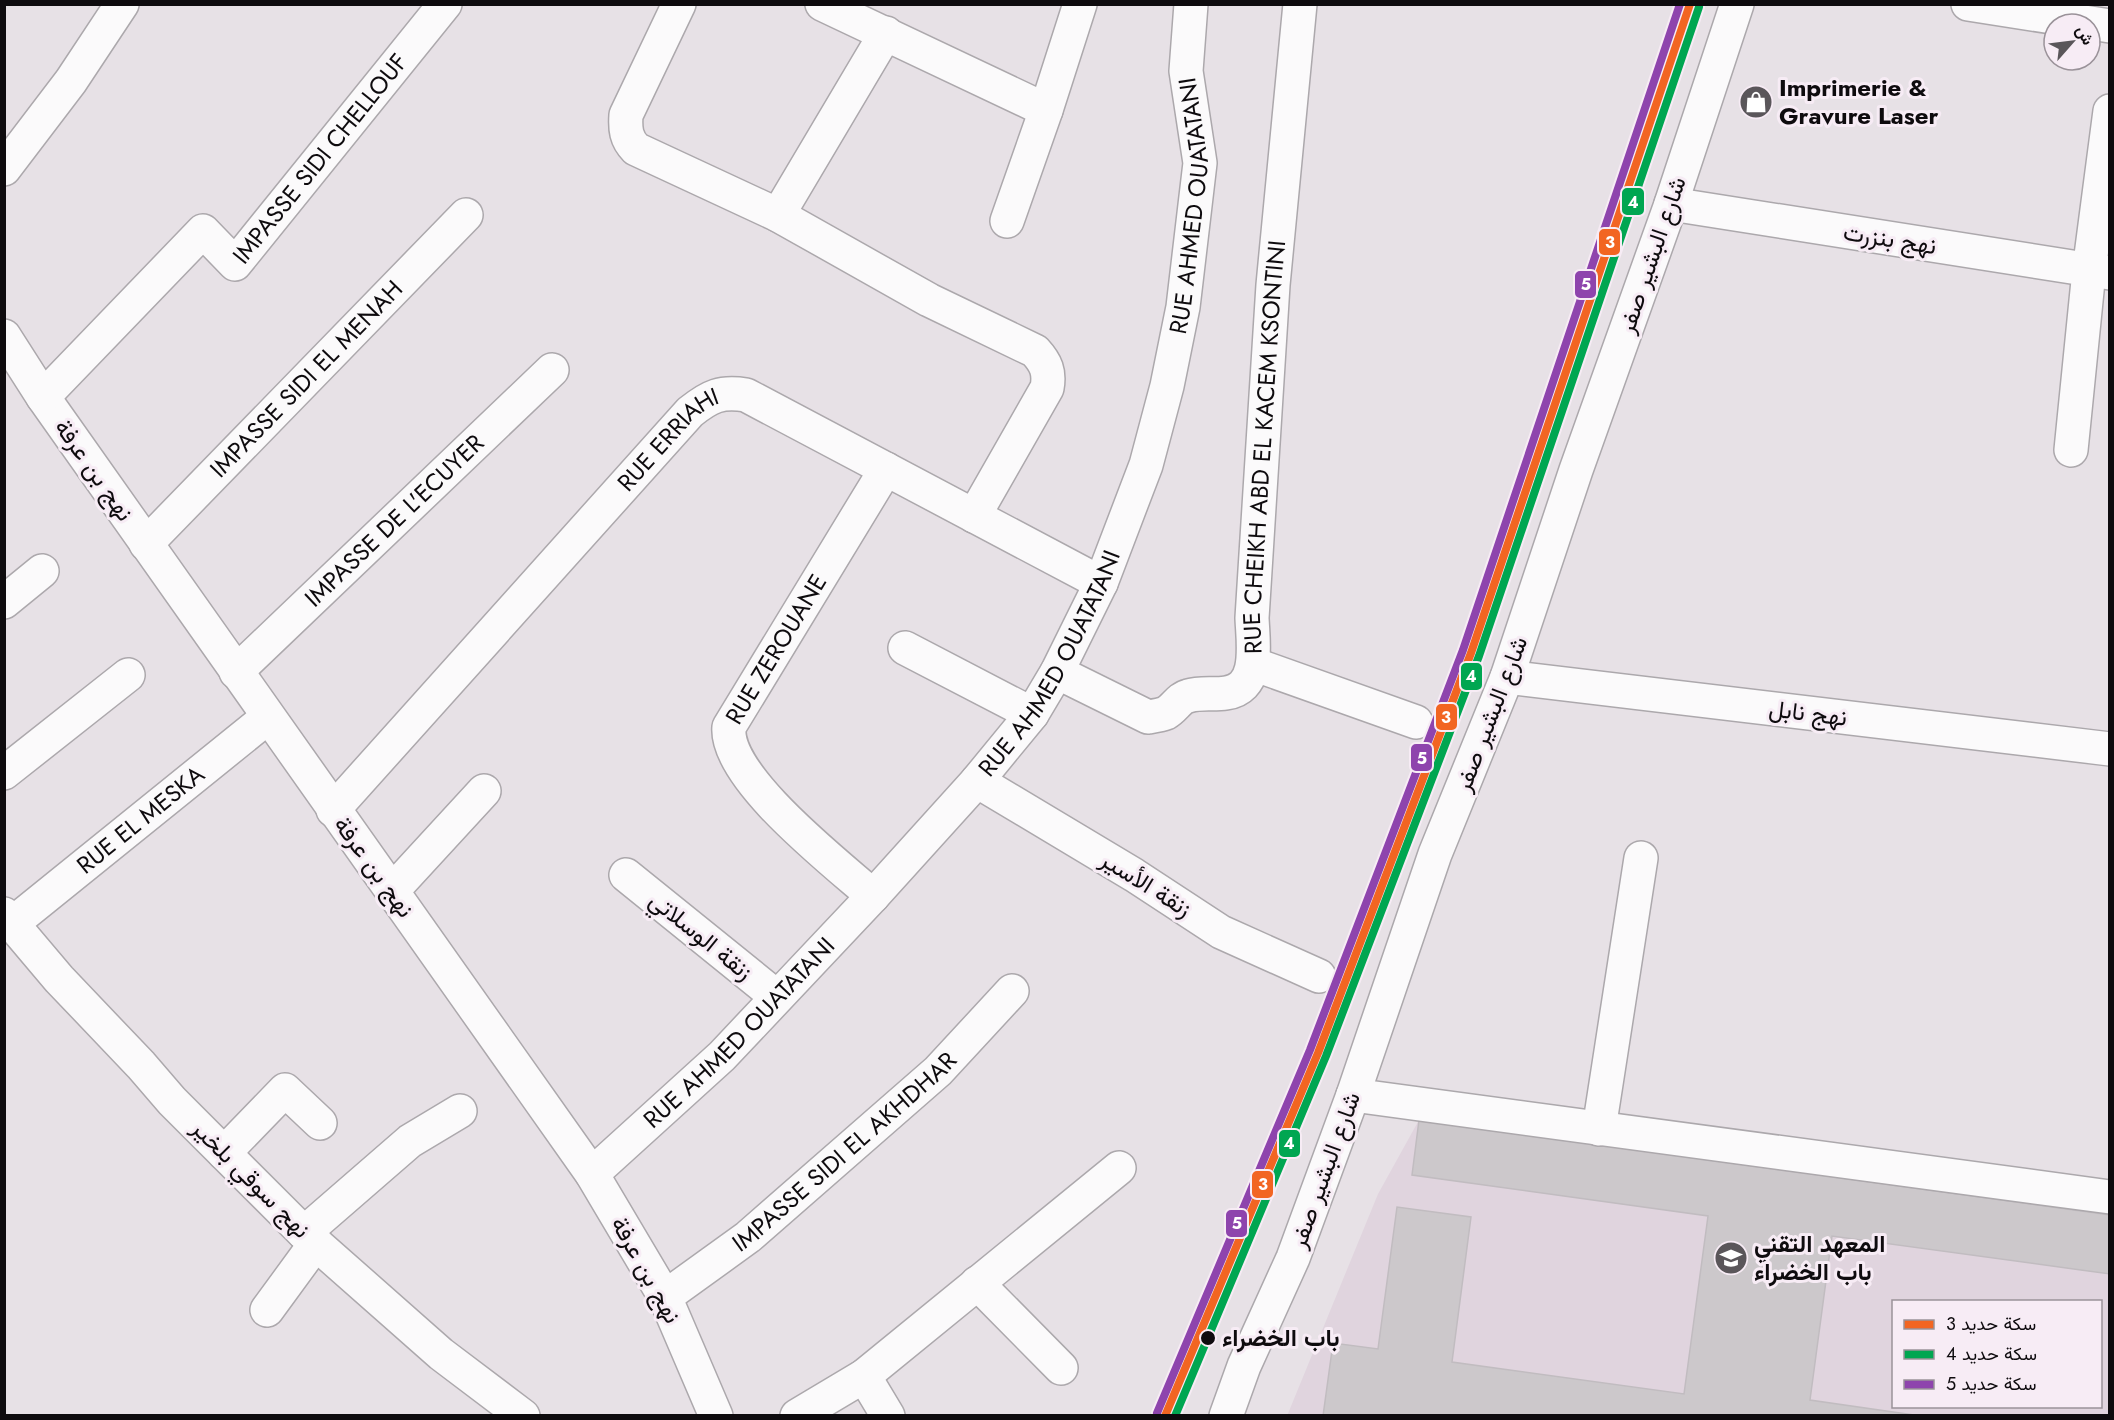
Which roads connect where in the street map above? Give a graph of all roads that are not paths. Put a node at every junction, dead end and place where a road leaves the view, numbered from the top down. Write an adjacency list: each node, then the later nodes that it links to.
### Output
1 (122, 4): 14 (street)
2 (445, 4): 22 (street, IMPASSE SIDI CHELLOUF)
3 (679, 4): 17 (street)
4 (822, 4): 11 (street)
5 (1080, 4): 12 (street)
6 (1191, 4): 28 (street, RUE AHMED OUATATANI)
7 (1300, 4): 31 (street, RUE CHEIKH ABD EL KACEM KSONTINI)
8 (1737, 4): 15 (street, شارع البشير صفر)
9 (1968, 4): 10 (street)
10 (2109, 26)
11 (886, 33): 12 (street); 17 (street)
12 (1046, 110): 18 (street)
13 (2109, 111): 19 (street)
14 (4, 169)
15 (1671, 204): 19 (street, نهج بنزرت); 35 (street, شارع البشير صفر)
16 (466, 214): 26 (street, IMPASSE SIDI EL MENAH)
17 (778, 215): 25 (street)
18 (1006, 220)
19 (2099, 272): 23 (street)
20 (4, 336): 22 (street, نهج بن عرفة)
21 (552, 370): 32 (street, IMPASSE DE L'ECUYER)
22 (43, 397): 26 (street, نهج بن عرفة)
23 (2072, 450)
24 (886, 470): 25 (street, RUE ERRIAHI); 43 (street, RUE ERRIAHI); 47 (street, RUE ZEROUANE)
25 (974, 516): 28 (street, RUE ERRIAHI)
26 (146, 544): 32 (street, نهج بن عرفة)
27 (42, 571): 29 (street)
28 (1101, 583): 33 (street, RUE AHMED OUATATANI)
29 (4, 603)
30 (905, 648): 36 (street)
31 (1253, 664): 33 (street, RUE CHEIKH ABD EL KACEM KSONTINI); 38 (street)
32 (236, 672): 37 (street, نهج بن عرفة)
33 (1057, 672): 36 (street, RUE AHMED OUATATANI)
34 (128, 675): 40 (street)
35 (1507, 677): 39 (street, نهج نابل); 52 (street, شارع البشير صفر)
36 (1032, 714): 41 (street, RUE AHMED OUATATANI)
37 (268, 717): 43 (street, نهج بن عرفة); 48 (street, RUE EL MESKA)
38 (1416, 722)
39 (2109, 749)
40 (4, 772)
41 (977, 781): 47 (street, RUE AHMED OUATATANI); 49 (street, زنقة الأسير)
42 (484, 791): 46 (street)
43 (333, 810): 46 (street, نهج بن عرفة)
44 (1641, 858): 55 (street)
45 (626, 875): 51 (street, زنقة الوسلاتي)
46 (392, 891): 58 (street, نهج بن عرفة)
47 (873, 896): 51 (street, RUE AHMED OUATATANI)
48 (9, 919): 56 (street, نهج سوقي بلخير)
49 (1319, 976)
50 (1012, 992): 62 (street, IMPASSE SIDI EL AKHDHAR)
51 (777, 997): 58 (street, RUE AHMED OUATATANI)
52 (1353, 1095): 55 (street); 70 (street, شارع البشير صفر)
53 (460, 1111): 60 (street)
54 (320, 1123): 56 (street)
55 (1599, 1129): 59 (street)
56 (224, 1153): 60 (street, نهج سوقي بلخير)
57 (1119, 1168): 61 (street)
58 (592, 1174): 62 (street, نهج بن عرفة)
59 (2109, 1197)
60 (310, 1238): 63 (street); 66 (street, نهج سوقي بلخير)
61 (977, 1283): 64 (street); 65 (street)
62 (665, 1297): 67 (street, نهج بن عرفة)
63 (267, 1310)
64 (1062, 1368)
65 (864, 1376): 68 (street); 69 (street)
66 (523, 1416)
67 (716, 1416)
68 (797, 1416)
69 (888, 1416)
70 (1226, 1416)

